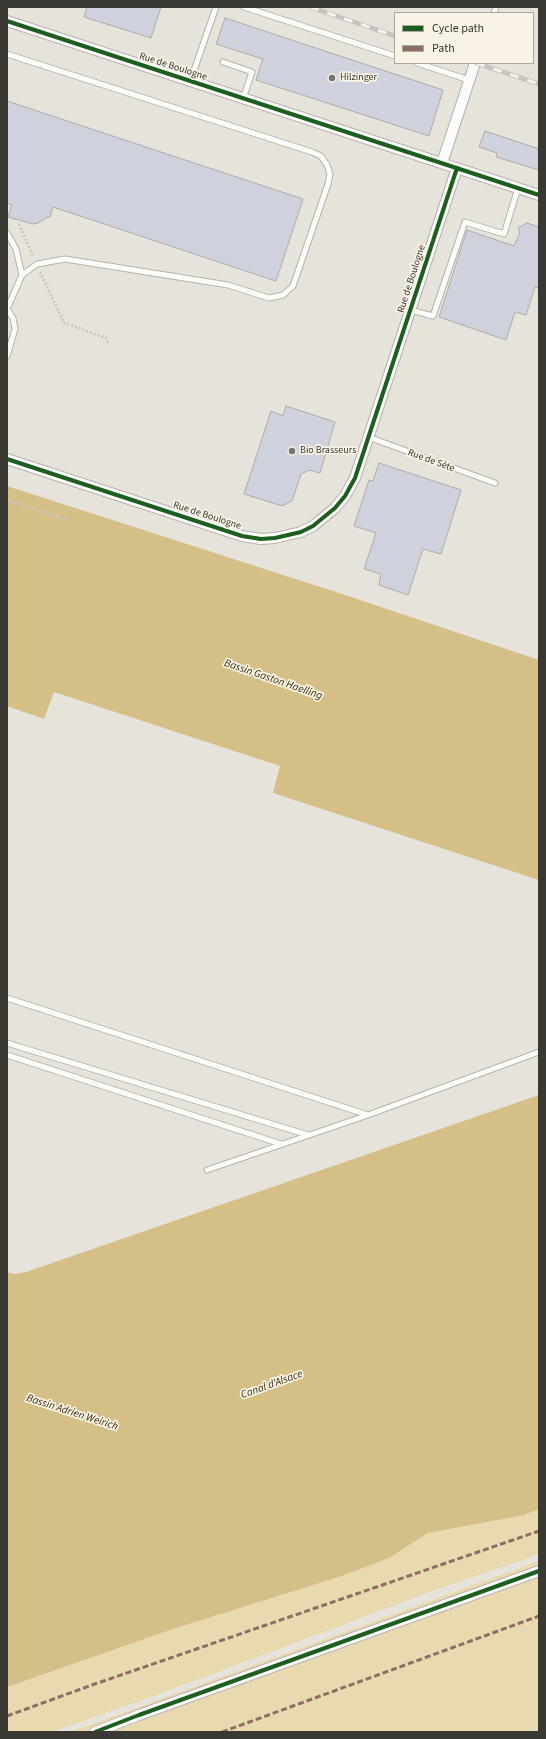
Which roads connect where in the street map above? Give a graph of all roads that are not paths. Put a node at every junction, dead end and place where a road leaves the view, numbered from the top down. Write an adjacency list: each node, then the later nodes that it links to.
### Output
1 (216, 7): 10 (lane)
2 (244, 7): 5 (lane)
3 (7, 21): 10 (street, Rue de Boulogne)
4 (7, 54): 17 (lane)
5 (394, 56)
6 (223, 62): 11 (lane)
7 (420, 64): 9 (lane)
8 (475, 64): 9 (street)
9 (469, 80): 12 (street)
10 (190, 82): 11 (street, Rue de Boulogne)
11 (243, 99): 12 (street, Rue de Boulogne)
12 (442, 163): 13 (street, Rue de Boulogne)
13 (457, 168): 14 (street); 19 (street, Rue de Boulogne)
14 (518, 188): 15 (street); 19 (lane)
15 (539, 195)
16 (7, 233): 17 (lane)
17 (22, 275): 18 (lane)
18 (7, 309): 20 (lane)
19 (410, 310): 21 (street, Rue de Boulogne)
20 (7, 356)
21 (368, 437): 22 (street, Rue de Boulogne); 23 (lane, Rue de Sète)
22 (7, 459)
23 (495, 483)
24 (7, 998): 28 (lane)
25 (7, 1043): 29 (lane)
26 (539, 1052): 28 (lane)
27 (7, 1055): 30 (lane)
28 (368, 1115): 29 (lane)
29 (308, 1135): 30 (lane)
30 (281, 1144): 31 (lane)
31 (207, 1170)
32 (539, 1571): 33 (street)
33 (95, 1732)

